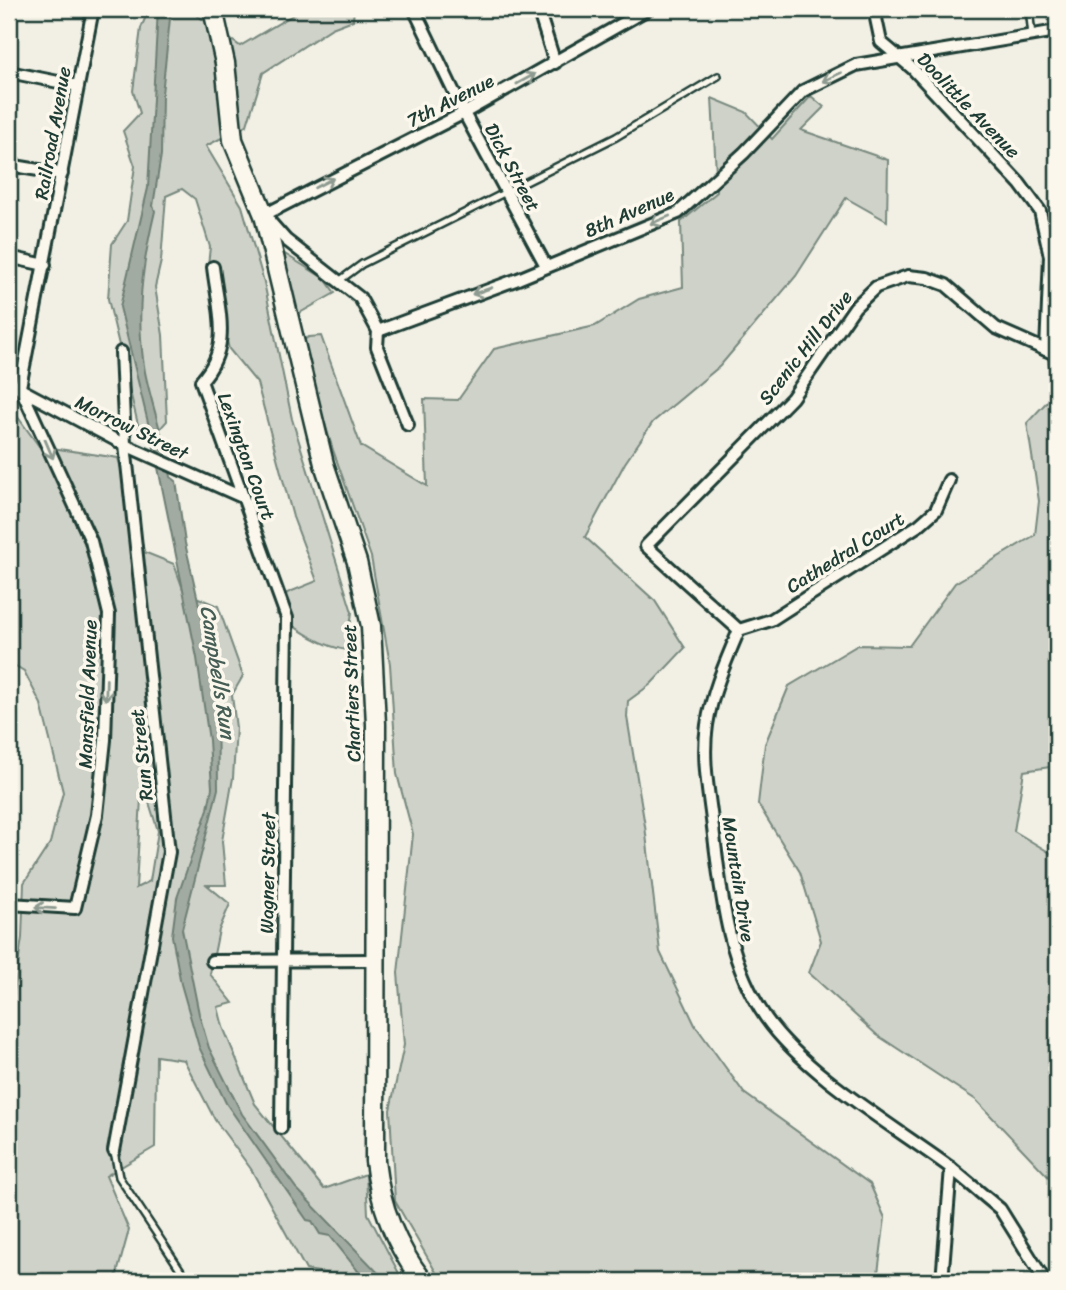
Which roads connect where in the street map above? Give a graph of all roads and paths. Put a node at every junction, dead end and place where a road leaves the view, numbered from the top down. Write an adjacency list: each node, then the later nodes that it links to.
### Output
1 (93, 9): 14 (street, Railroad Avenue)
2 (213, 9): 19 (main road, Chartiers Street)
3 (414, 9): 15 (street, Dick Street)
4 (538, 9): 11 (street)
5 (648, 9): 11 (street, 7th Avenue)
6 (874, 9): 10 (street, Doolittle Avenue)
7 (1029, 9): 9 (lane)
8 (1057, 32): 9 (street, 8th Avenue)
9 (1032, 35): 10 (street, 8th Avenue)
10 (897, 58): 22 (street, 8th Avenue, one-way to 22); 27 (street, Doolittle Avenue)
11 (555, 63): 15 (street, 7th Avenue, one-way to 11)
12 (9, 72): 14 (street)
13 (718, 76): 18 (lane)
14 (78, 86): 17 (street, Railroad Avenue)
15 (464, 113): 18 (street, Dick Street); 19 (street, 7th Avenue, one-way to 15)
16 (9, 165): 17 (street)
17 (62, 174): 21 (street, Railroad Avenue)
18 (506, 193): 22 (street, Dick Street); 24 (lane)
19 (264, 215): 24 (street); 38 (main road, Chartiers Street)
20 (9, 257): 21 (street)
21 (45, 265): 28 (street, Railroad Avenue)
22 (546, 266): 25 (street, 8th Avenue, one-way to 25)
23 (213, 267): 33 (street, Lexington Court)
24 (339, 281): 25 (street)
25 (378, 331): 30 (street)
26 (121, 352): 31 (street, Run Street)
27 (1052, 353): 29 (lane); 35 (street, Scenic Hill Drive)
28 (14, 385): 31 (street, Morrow Street); 36 (street, Mansfield Avenue, one-way to 36)
29 (1057, 414)
30 (408, 425)
31 (125, 445): 33 (street, Morrow Street); 41 (street, Run Street)
32 (949, 480): 35 (street, Cathedral Court)
33 (242, 497): 34 (street, Lexington Court)
34 (287, 618): 37 (street, Wagner Street)
35 (739, 630): 42 (street, Mountain Drive)
36 (9, 904)
37 (284, 959): 38 (street); 39 (street); 40 (street, Wagner Street)
38 (375, 960): 44 (main road, Chartiers Street)
39 (212, 961)
40 (281, 1128)
41 (114, 1151): 43 (lane)
42 (951, 1168): 45 (street); 46 (street, Mountain Drive)
43 (188, 1281)
44 (423, 1281)
45 (942, 1281)
46 (1045, 1281)

